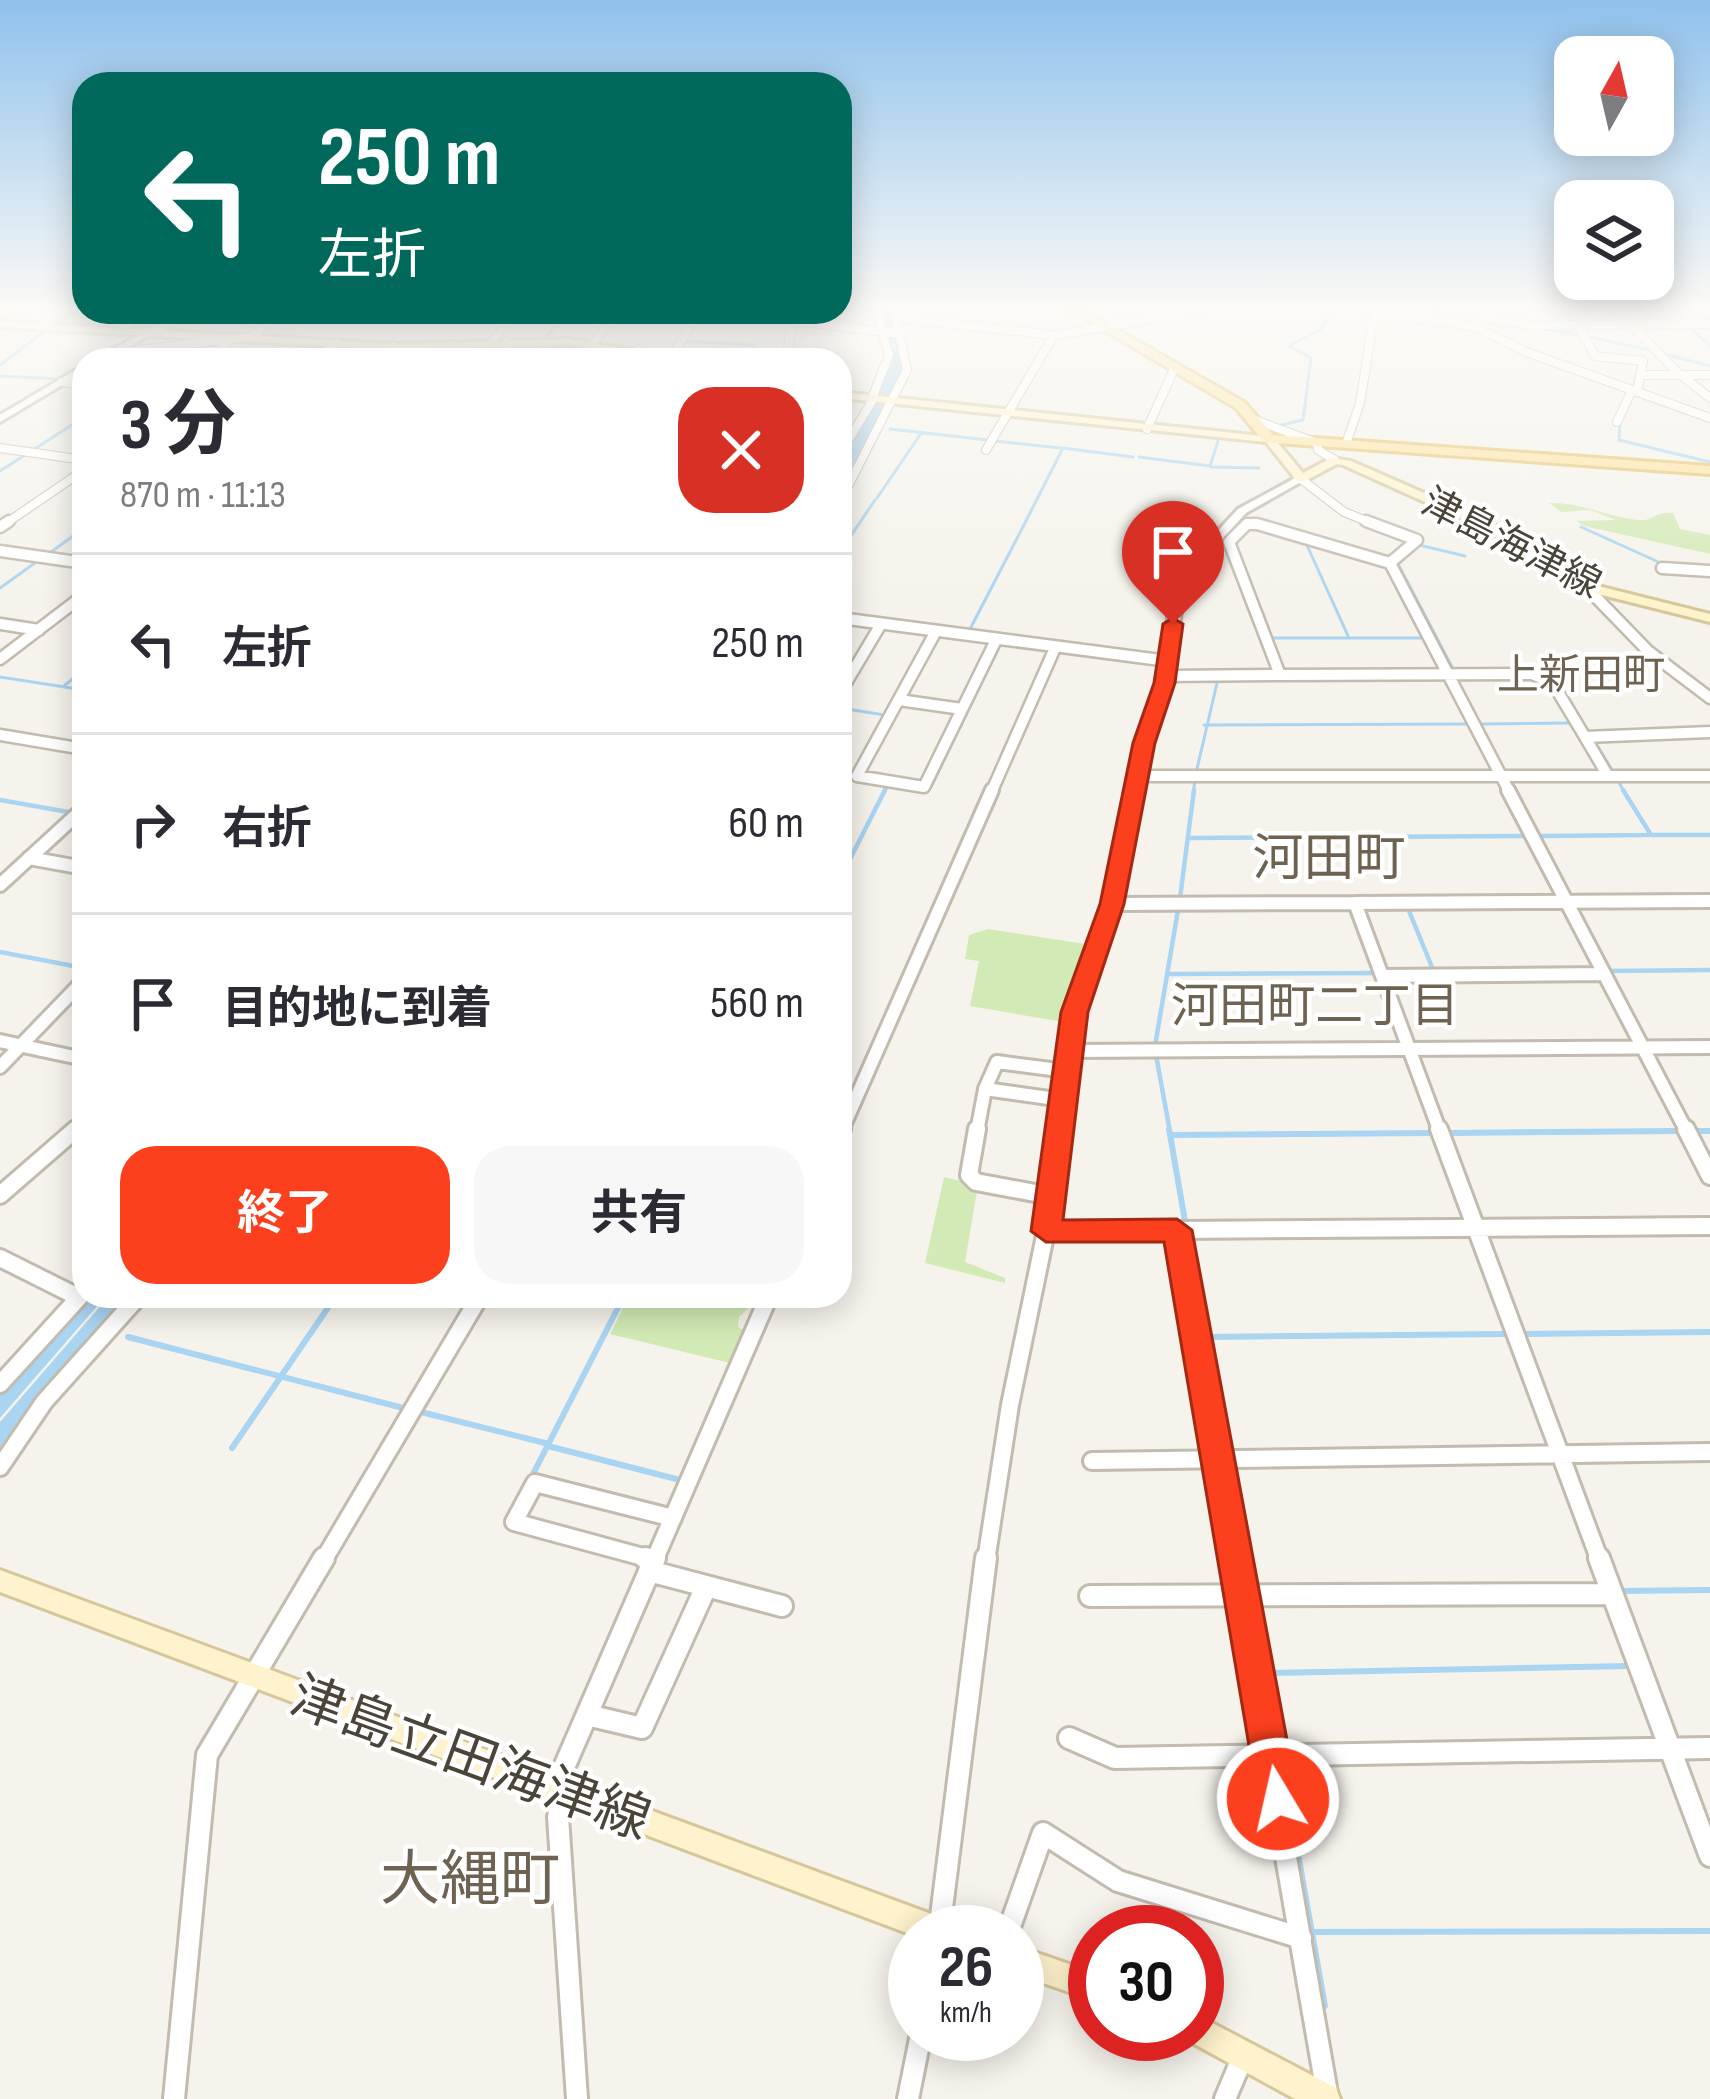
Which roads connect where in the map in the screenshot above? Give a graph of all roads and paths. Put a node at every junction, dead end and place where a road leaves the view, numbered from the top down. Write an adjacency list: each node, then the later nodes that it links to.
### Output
1 (867, 407): 15 (street)
2 (888, 407): 27 (street)
3 (954, 407): 10 (main road)
4 (1011, 407): 10 (street)
5 (1157, 407): 16 (street)
6 (1242, 407): 12 (main road)
7 (1359, 407): 20 (street)
8 (1625, 407): 13 (street)
9 (1679, 407): 11 (street)
10 (1007, 413): 16 (main road); 22 (street)
11 (1710, 418)
12 (1255, 420): 18 (main road); 19 (street)
13 (1617, 422)
14 (852, 424): 15 (street)
15 (856, 424): 17 (street)
16 (1147, 429): 18 (main road)
17 (852, 432)
18 (1269, 439): 19 (main road); 28 (main road)
19 (1317, 443): 20 (main road); 24 (street)
20 (1346, 444): 25 (main road)
21 (0, 448): 23 (street)
22 (986, 450)
23 (72, 458)
24 (1336, 460): 28 (main road); 35 (main road, 津島海津線)
25 (1710, 470)
26 (72, 478): 29 (street)
27 (852, 478)
28 (1301, 479): 32 (street); 46 (street)
29 (0, 526)
30 (0, 551): 31 (street)
31 (72, 561)
32 (1390, 563): 48 (street); 49 (street)
33 (1662, 568): 34 (street)
34 (1710, 571)
35 (1586, 587): 37 (main road, 津島海津線); 50 (street)
36 (72, 604): 41 (street)
37 (1710, 618)
38 (852, 620): 40 (street)
39 (0, 624): 41 (street)
40 (881, 624): 42 (street); 47 (street)
41 (39, 630): 45 (street)
42 (935, 633): 43 (street); 51 (street)
43 (996, 640): 44 (street); 52 (street)
44 (1055, 647): 46 (street); 83 (street)
45 (0, 659)
46 (1167, 668): 48 (street); 57 (street)
47 (852, 673)
48 (1280, 675): 49 (street)
49 (1450, 675): 55 (street); 60 (street)
50 (1710, 698)
51 (899, 700): 52 (street); 52 (street)
52 (962, 710)
53 (1710, 732): 55 (street)
54 (0, 735): 56 (street)
55 (1585, 737): 58 (street)
56 (72, 747)
57 (1140, 776): 60 (street); 69 (street)
58 (1608, 776): 59 (street); 60 (street)
59 (1710, 776)
60 (1502, 777): 67 (street)
61 (72, 819): 62 (street)
62 (28, 859): 63 (street); 64 (street)
63 (72, 866)
64 (6, 872): 65 (street)
65 (0, 885)
66 (1710, 901): 67 (street)
67 (1566, 902): 68 (street); 70 (street)
68 (1355, 903): 69 (street); 71 (street)
69 (1112, 904): 79 (street)
70 (1604, 974): 71 (street); 75 (street)
71 (1382, 976): 77 (street)
72 (72, 993): 74 (street)
73 (0, 1041): 74 (street)
74 (21, 1046): 78 (street); 80 (street)
75 (1642, 1047): 76 (street); 77 (street); 85 (street)
76 (1710, 1047)
77 (1409, 1048): 79 (street); 90 (street)
78 (72, 1057)
79 (1067, 1061): 81 (street); 82 (street)
80 (0, 1067)
81 (985, 1089): 82 (street); 87 (street)
82 (1063, 1100): 87 (street)
83 (852, 1107)
84 (72, 1133): 86 (street)
85 (1710, 1176)
86 (0, 1195)
87 (1051, 1196): 91 (street)
88 (1710, 1226): 90 (street)
89 (1177, 1230): 90 (street); 91 (street); 101 (street)
90 (1475, 1230): 100 (street)
91 (1046, 1231): 120 (street)
92 (0, 1258): 93 (street)
93 (72, 1291)
94 (72, 1305): 98 (street)
95 (129, 1308): 103 (street)
96 (473, 1308): 112 (street)
97 (764, 1308): 104 (street)
98 (0, 1384)
99 (1710, 1452): 100 (street)
100 (1559, 1454): 101 (street); 108 (street)
101 (1219, 1458): 102 (street); 110 (street)
102 (1092, 1461)
103 (0, 1467)
104 (673, 1518): 105 (street); 105 (street)
105 (652, 1566): 107 (street); 113 (street)
106 (0, 1581): 112 (main road, 津島立田海津線)
107 (706, 1587): 111 (street); 113 (street)
108 (1612, 1594): 110 (street); 115 (street)
109 (1090, 1596): 110 (street)
110 (1244, 1597): 117 (street)
111 (782, 1606)
112 (252, 1676): 118 (main road, 津島立田海津線); 127 (street)
113 (586, 1715): 118 (street)
114 (1069, 1738): 117 (street)
115 (1670, 1748): 116 (street); 117 (street); 119 (street)
116 (1710, 1748)
117 (1270, 1754): 123 (street)
118 (560, 1790): 122 (main road, 津島立田海津線); 128 (street)
119 (1710, 1856)
120 (943, 1905)
121 (1018, 1905): 123 (street)
122 (888, 1913)
123 (1301, 1938): 131 (street)
124 (1224, 2044): 125 (main road)
125 (1244, 2054): 130 (street); 131 (main road)
126 (915, 2061): 129 (street)
127 (174, 2099)
128 (577, 2099)
129 (908, 2099)
130 (1225, 2099)
131 (1327, 2099)

